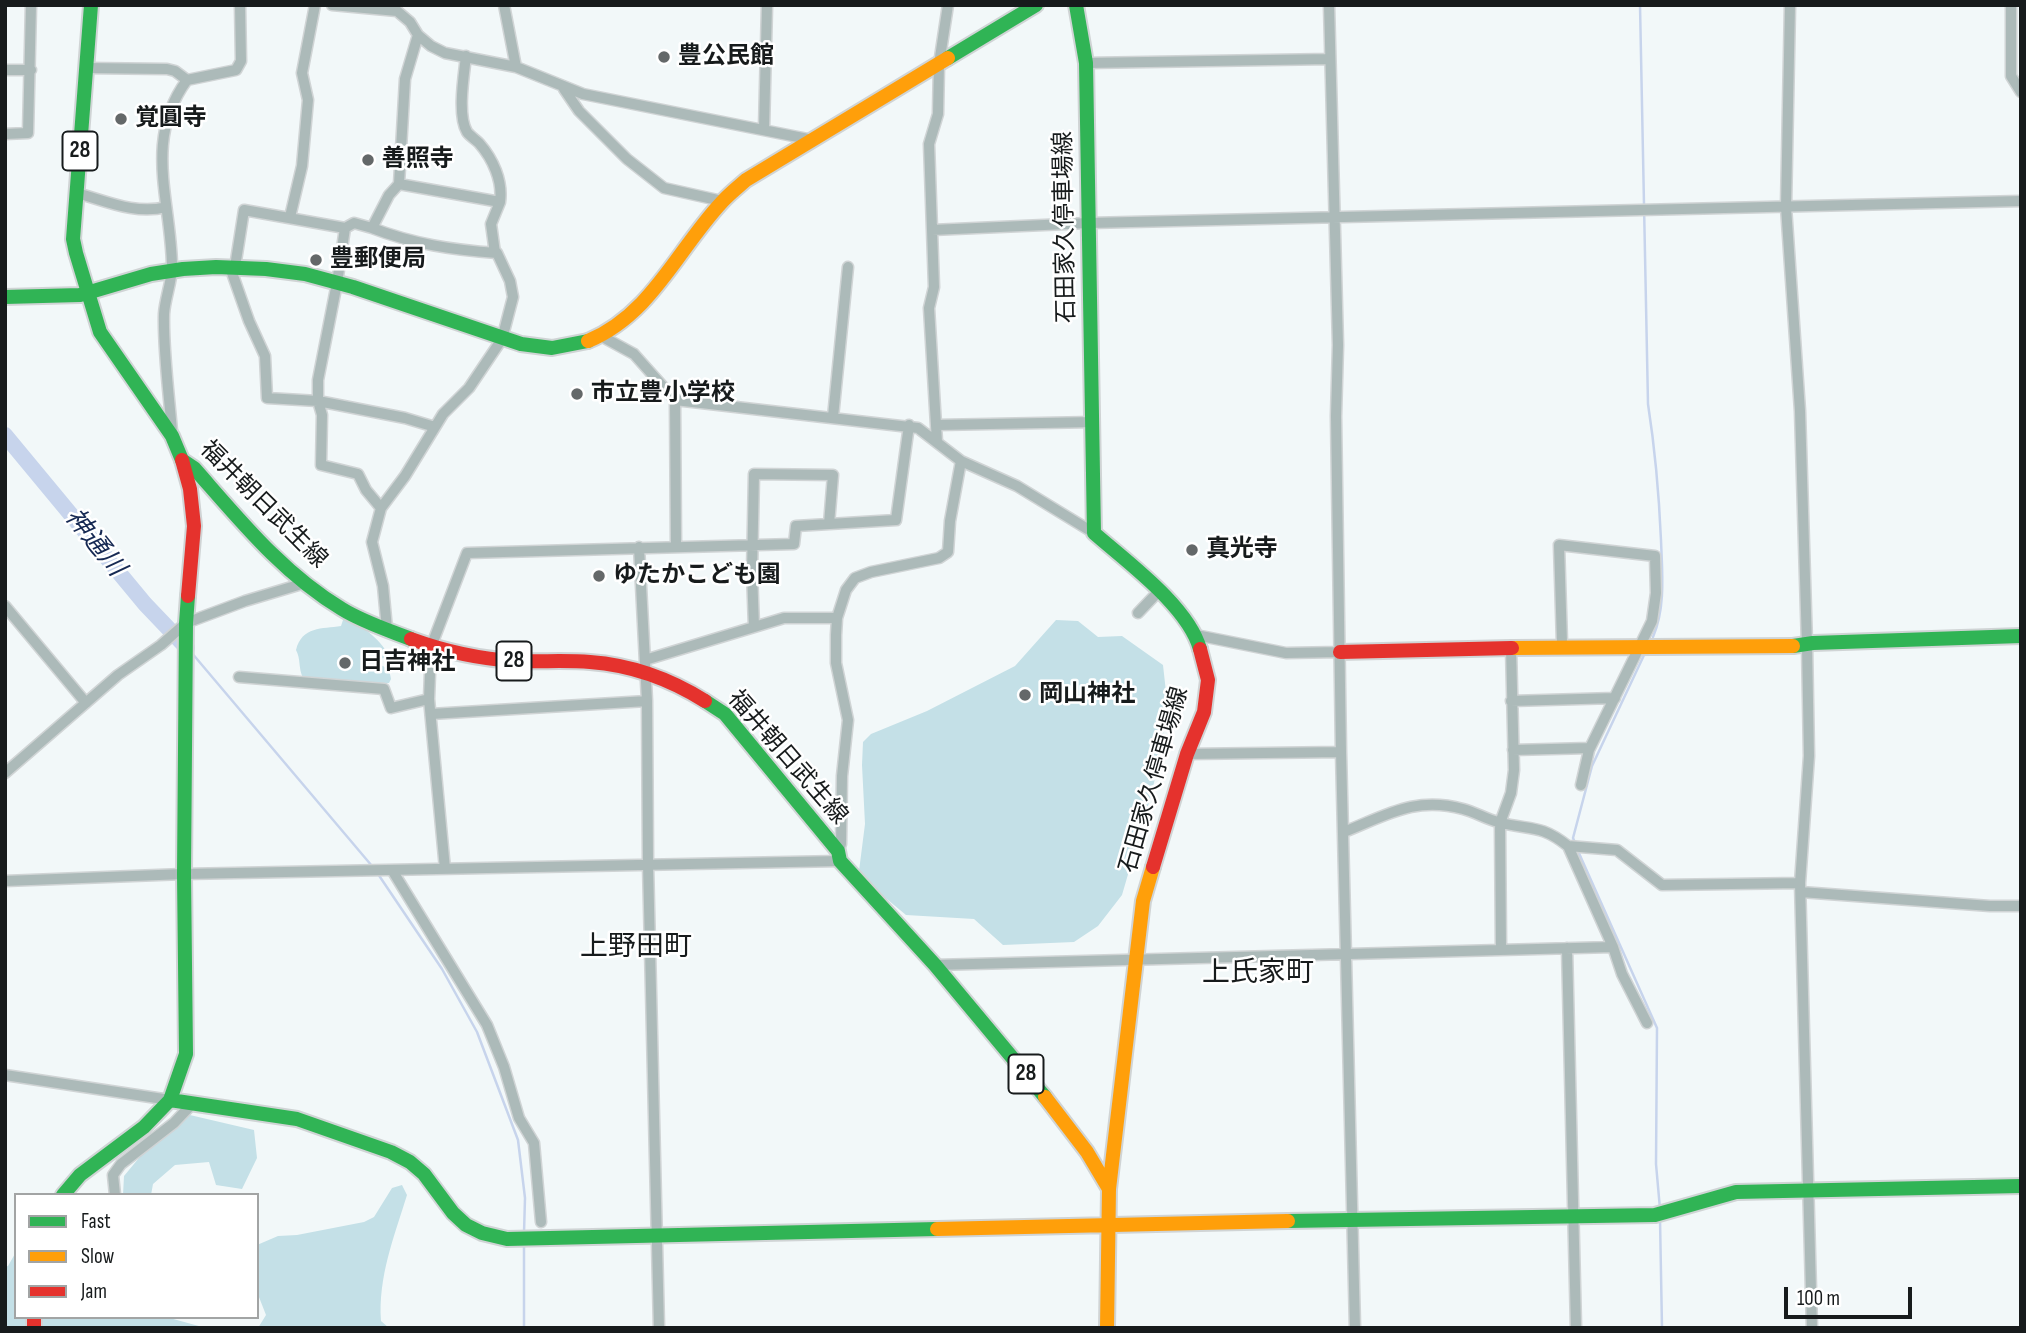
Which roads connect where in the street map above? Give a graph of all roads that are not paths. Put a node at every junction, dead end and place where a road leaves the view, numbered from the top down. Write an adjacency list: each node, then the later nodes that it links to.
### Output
1 (31, 5): 22 (street)
2 (91, 5): 20 (street, 福井朝日武生線 / 28)
3 (240, 5): 23 (street)
4 (315, 5): 36 (street)
5 (332, 5): 14 (street)
6 (504, 5): 19 (street)
7 (766, 5): 26 (street)
8 (948, 5): 17 (street)
9 (1036, 5): 17 (street)
10 (1076, 5): 18 (street, 石田家久停車場線)
11 (1329, 5): 16 (street)
12 (1790, 5): 35 (street)
13 (2011, 5): 25 (street)
14 (418, 35): 15 (street); 29 (street)
15 (466, 56): 19 (street); 33 (street)
16 (1330, 59): 18 (street); 37 (street)
17 (939, 64): 28 (street); 41 (street)
18 (1086, 64): 38 (street, 石田家久停車場線)
19 (516, 67): 24 (street)
20 (86, 68): 23 (street); 30 (street, 福井朝日武生線 / 28)
21 (5, 69): 22 (street)
22 (31, 70): 27 (street)
23 (187, 80): 34 (street)
24 (561, 85): 26 (street); 31 (street)
25 (2021, 92)
26 (764, 129): 28 (street)
27 (5, 134)
28 (814, 140): 31 (street)
29 (399, 184): 33 (street); 40 (street)
30 (78, 193): 34 (street); 47 (street, 福井朝日武生線 / 28)
31 (722, 201): 49 (street)
32 (2021, 201): 35 (street)
33 (500, 202): 42 (street)
34 (166, 207): 45 (street)
35 (1786, 207): 37 (street); 79 (street)
36 (290, 217): 39 (street); 43 (street)
37 (1334, 218): 38 (street); 83 (street)
38 (1089, 223): 41 (street); 54 (street, 石田家久停車場線)
39 (345, 228): 40 (street); 46 (street)
40 (372, 228): 42 (street)
41 (932, 230): 56 (street)
42 (495, 253): 50 (street)
43 (232, 267): 45 (street); 46 (street); 52 (street)
44 (848, 267): 53 (street)
45 (172, 270): 47 (street); 58 (street)
46 (337, 283): 50 (street); 52 (street)
47 (89, 294): 48 (street); 58 (street, 福井朝日武生線 / 28)
48 (5, 298)
49 (601, 336): 50 (street); 51 (street)
50 (502, 339): 57 (street)
51 (675, 400): 53 (street); 67 (street)
52 (318, 401): 57 (street); 62 (street)
53 (833, 417): 55 (street)
54 (1094, 422): 56 (street); 64 (street, 石田家久停車場線)
55 (909, 425): 59 (street); 63 (street)
56 (937, 425): 59 (street)
57 (435, 427): 62 (street)
58 (172, 436): 60 (street, 福井朝日武生線 / 28)
59 (937, 442): 61 (street)
60 (182, 460): 68 (street, 福井朝日武生線 / 28); 73 (street)
61 (961, 461): 64 (street); 72 (street)
62 (381, 508): 75 (street)
63 (829, 524): 65 (street); 65 (street)
64 (1094, 533): 69 (street, 石田家久停車場線)
65 (752, 545): 67 (street); 74 (street)
66 (639, 547): 67 (street); 80 (street); 84 (street)
67 (676, 547)
68 (305, 583): 73 (street); 75 (street, 福井朝日武生線 / 28)
69 (1160, 590): 71 (street); 76 (street, 石田家久停車場線)
70 (5, 606): 90 (street)
71 (1138, 613)
72 (837, 618): 74 (street); 101 (street)
73 (186, 623): 90 (street); 105 (street)
74 (754, 627): 84 (street)
75 (387, 629): 80 (street, 福井朝日武生線 / 28)
76 (1196, 635): 83 (street); 95 (street, 石田家久停車場線)
77 (2021, 636): 79 (street)
78 (1562, 643): 81 (street)
79 (1807, 645): 81 (street); 107 (street)
80 (431, 647): 84 (street, 福井朝日武生線 / 28); 87 (street)
81 (1641, 647): 82 (street); 86 (street)
82 (1511, 648): 83 (street); 89 (street)
83 (1340, 652): 94 (street)
84 (646, 667): 88 (street); 101 (street, 福井朝日武生線 / 28)
85 (239, 677): 87 (street)
86 (1615, 698): 89 (street); 92 (street)
87 (429, 699): 91 (street)
88 (647, 701): 91 (street); 102 (street)
89 (1511, 701): 93 (street)
90 (86, 703): 96 (street)
91 (431, 714): 103 (street)
92 (1590, 748): 93 (street); 97 (street)
93 (1513, 750): 98 (street)
94 (1341, 752): 95 (street); 99 (street)
95 (1188, 754): 113 (street, 石田家久停車場線)
96 (5, 773)
97 (1581, 785)
98 (1500, 823): 99 (street); 100 (street); 111 (street)
99 (1344, 832): 112 (street)
100 (1573, 846): 107 (street); 109 (street)
101 (839, 856): 102 (street); 114 (street, 福井朝日武生線 / 28)
102 (648, 864): 103 (street); 128 (street)
103 (445, 869): 104 (street)
104 (388, 870): 105 (street); 126 (street)
105 (184, 874): 106 (street); 117 (street)
106 (5, 881)
107 (1800, 888): 108 (street); 121 (street)
108 (2021, 906)
109 (1614, 947): 110 (street); 115 (street)
110 (1567, 948): 111 (street); 124 (street)
111 (1501, 950): 112 (street)
112 (1346, 954): 113 (street); 125 (street)
113 (1136, 958): 114 (street); 120 (street, 石田家久停車場線)
114 (935, 965): 120 (street, 福井朝日武生線 / 28)
115 (1647, 1023)
116 (5, 1075): 117 (street)
117 (170, 1100): 118 (street); 122 (street)
118 (193, 1103): 123 (street); 128 (street)
119 (2021, 1186): 121 (street)
120 (1109, 1189): 127 (street)
121 (1809, 1191): 124 (street); 133 (street)
122 (65, 1193)
123 (115, 1193)
124 (1573, 1215): 125 (street); 132 (street)
125 (1352, 1219): 127 (street); 131 (street)
126 (541, 1222)
127 (1109, 1224): 128 (street); 130 (street)
128 (657, 1236): 129 (street)
129 (659, 1328)
130 (1107, 1328)
131 (1355, 1328)
132 (1576, 1328)
133 (1812, 1328)

